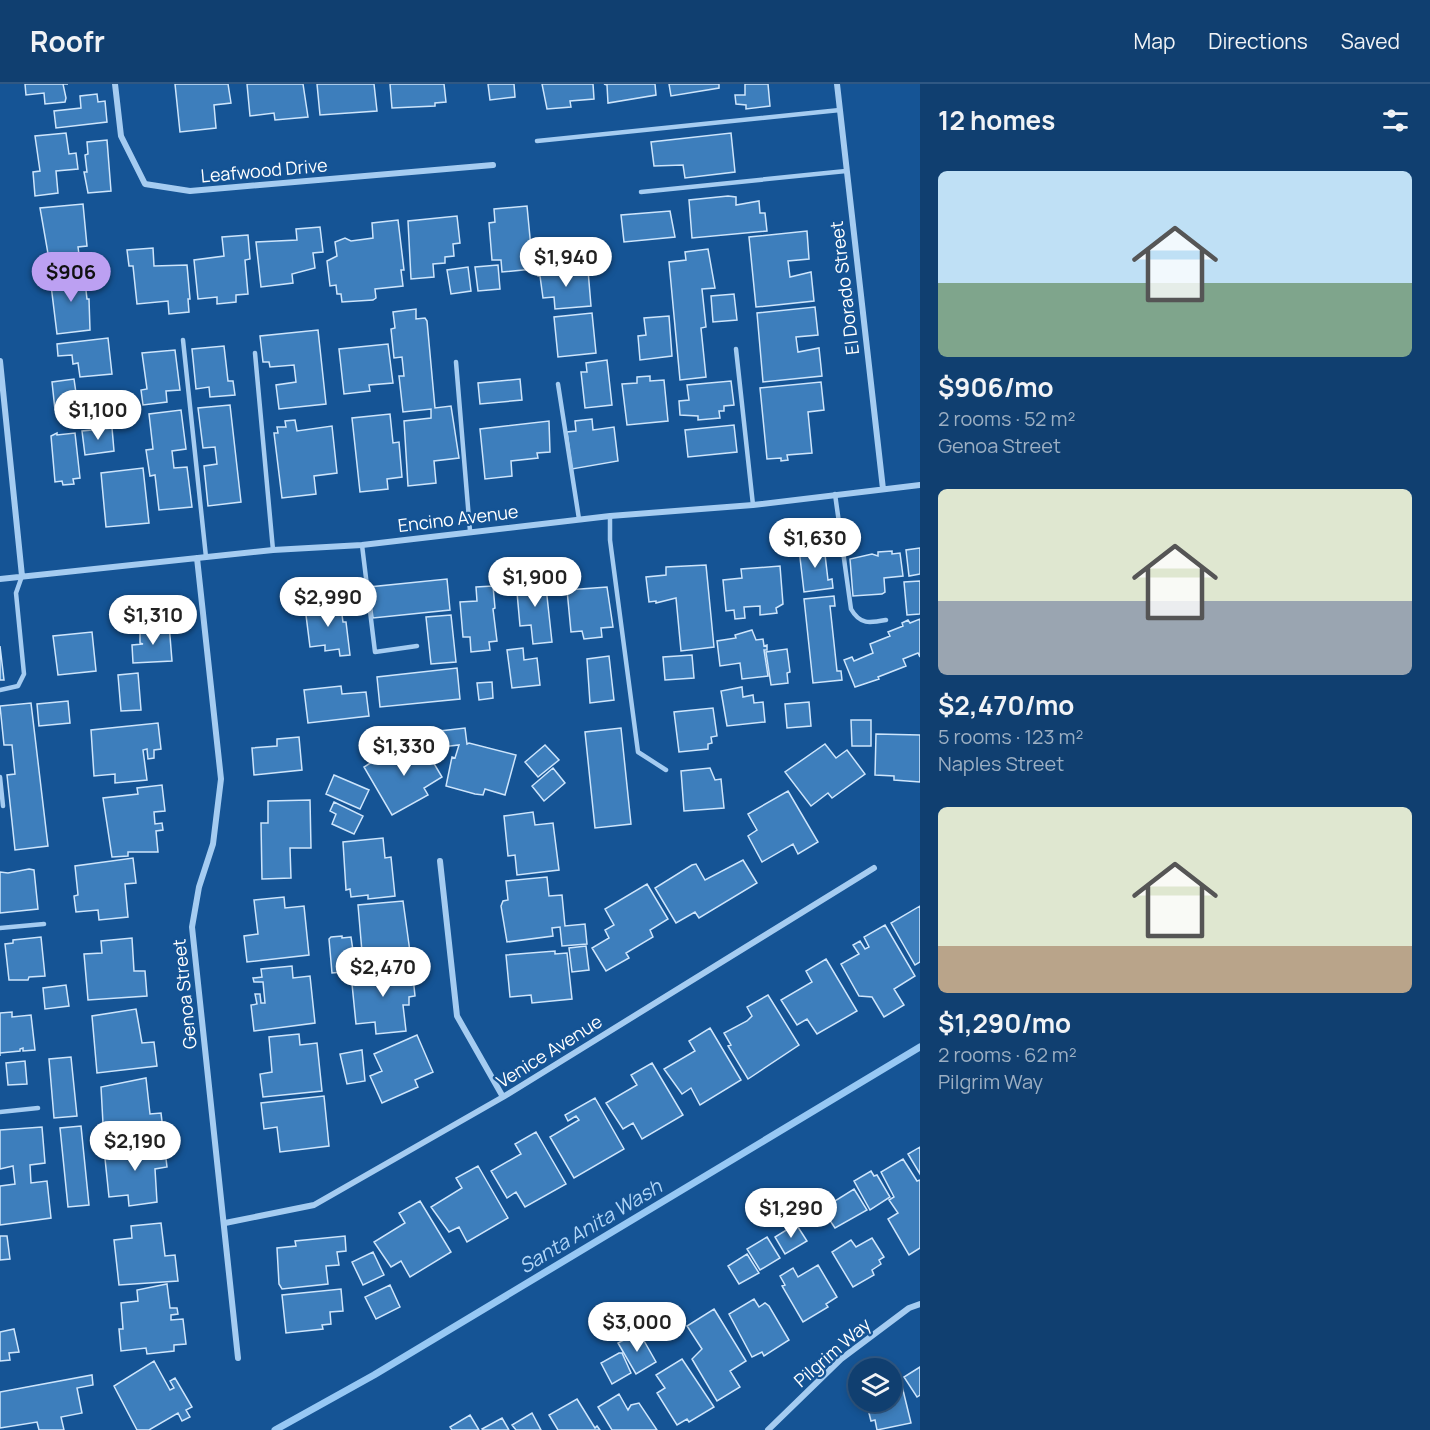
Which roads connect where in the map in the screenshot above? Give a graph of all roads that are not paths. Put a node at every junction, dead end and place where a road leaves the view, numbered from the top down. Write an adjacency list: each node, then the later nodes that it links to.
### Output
1 (115, 84): 5 (street, Leafwood Drive)
2 (837, 84): 3 (street, El Dorado Street)
3 (840, 110): 4 (lane); 6 (street, El Dorado Street)
4 (537, 141)
5 (493, 165)
6 (846, 171): 7 (lane); 15 (street, El Dorado Street)
7 (640, 192)
8 (183, 340): 23 (lane)
9 (736, 349): 17 (lane)
10 (255, 353): 22 (lane)
11 (0, 362): 25 (street)
12 (456, 362): 20 (lane)
13 (558, 384): 19 (lane)
14 (920, 485): 15 (street, Encino Avenue)
15 (883, 489): 16 (street, Encino Avenue)
16 (835, 494): 17 (street, Encino Avenue); 27 (lane)
17 (753, 505): 18 (street, Encino Avenue)
18 (610, 516): 19 (street, Encino Avenue); 30 (lane)
19 (579, 519): 20 (street, Encino Avenue)
20 (470, 531): 21 (street, Encino Avenue)
21 (362, 545): 22 (street, Encino Avenue); 28 (lane)
22 (273, 550): 23 (street, Encino Avenue)
23 (206, 557): 24 (street, Encino Avenue)
24 (197, 558): 25 (street, Encino Avenue); 40 (street, Genoa Street)
25 (22, 576): 26 (street, Encino Avenue); 29 (lane)
26 (0, 579)
27 (886, 620)
28 (417, 646)
29 (0, 690)
30 (666, 770)
31 (0, 777): 32 (lane)
32 (3, 806)
33 (440, 861): 37 (street)
34 (874, 868): 37 (street, Venice Avenue)
35 (44, 924): 36 (lane)
36 (0, 928)
37 (503, 1097): 40 (street, Venice Avenue)
38 (38, 1108): 39 (lane)
39 (0, 1112)
40 (225, 1223): 42 (street, Genoa Street)
41 (920, 1304): 43 (street, Pilgrim Way)
42 (238, 1358)
43 (768, 1430)

